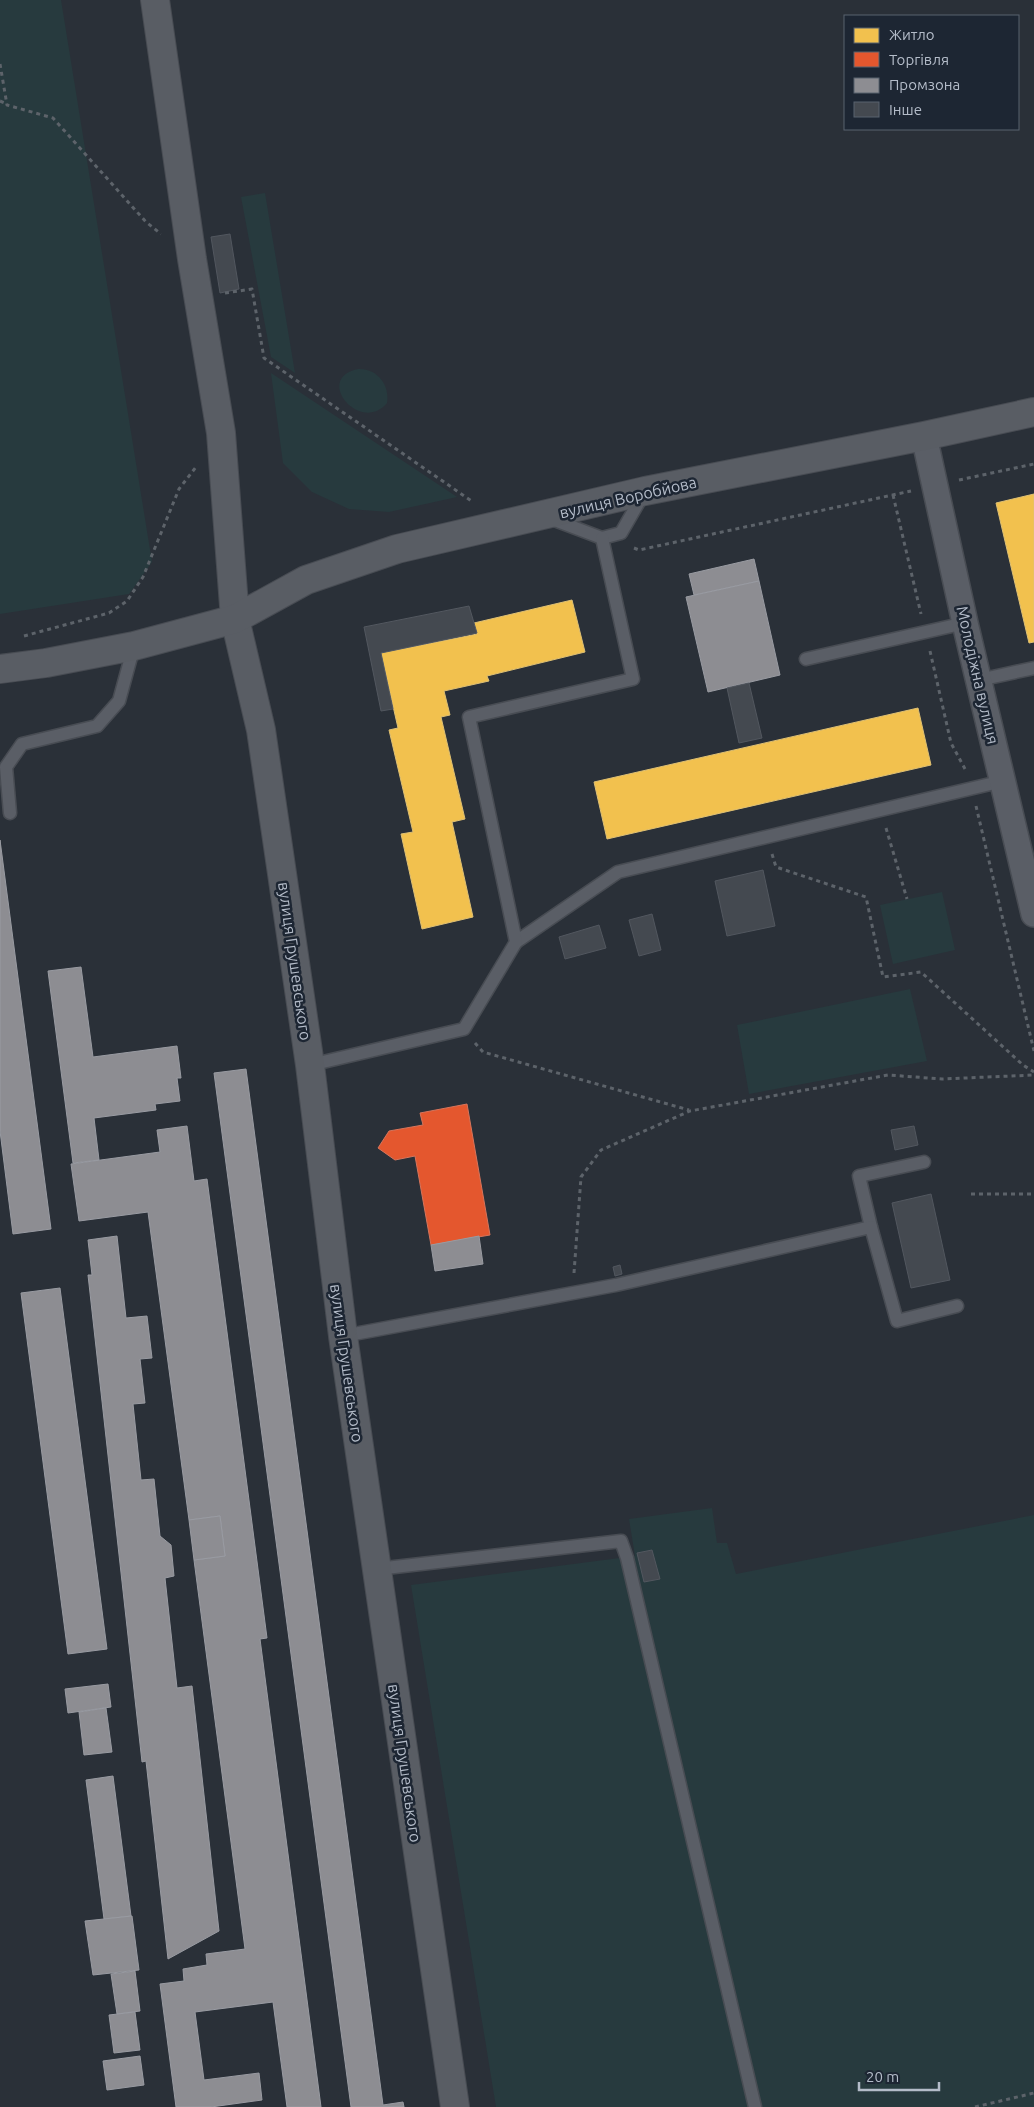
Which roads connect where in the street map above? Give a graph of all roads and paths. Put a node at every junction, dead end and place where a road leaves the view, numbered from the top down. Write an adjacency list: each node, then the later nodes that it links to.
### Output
1 (155, 0): 5 (main road, вулиця Грушевського)
2 (0, 64): 4 (path)
3 (0, 101): 4 (path)
4 (7, 105): 5 (path)
5 (192, 259): 8 (main road, вулиця Грушевського)
6 (221, 294): 14 (path)
7 (1034, 412): 9 (main road, вулиця Воробйова)
8 (221, 433): 16 (main road, вулиця Грушевського); 18 (path)
9 (924, 436): 11 (street, Молодіжна вулиця); 12 (main road, вулиця Воробйова)
10 (1034, 464): 11 (path)
11 (935, 486): 15 (path); 17 (street, Молодіжна вулиця)
12 (645, 491): 13 (main road, вулиця Воробйова); 15 (lane)
13 (544, 516): 14 (main road, вулиця Воробйова); 15 (lane)
14 (506, 525): 16 (main road, вулиця Воробйова)
15 (602, 538): 30 (lane)
16 (235, 619): 19 (main road, вулиця Воробйова); 32 (main road, вулиця Грушевського)
17 (966, 623): 20 (lane); 23 (street, Молодіжна вулиця)
18 (18, 638)
19 (134, 646): 22 (main road, вулиця Воробйова); 26 (lane)
20 (806, 659)
21 (1034, 668): 23 (lane)
22 (0, 670)
23 (979, 680): 24 (street, Молодіжна вулиця)
24 (1003, 781): 25 (lane); 29 (street, Молодіжна вулиця)
25 (881, 810): 27 (lane); 28 (path)
26 (10, 813)
27 (767, 836): 30 (lane); 33 (path)
28 (907, 899)
29 (1034, 914)
30 (516, 942): 31 (lane)
31 (464, 1029): 32 (lane); 34 (path)
32 (310, 1064): 41 (main road, вулиця Грушевського)
33 (1034, 1074): 34 (path)
34 (690, 1111): 39 (path)
35 (924, 1162): 38 (lane)
36 (971, 1194): 37 (path)
37 (1034, 1194)
38 (871, 1228): 39 (lane); 40 (lane)
39 (573, 1293): 41 (lane)
40 (958, 1306)
41 (343, 1336): 42 (main road, вулиця Грушевського)
42 (377, 1569): 44 (main road, вулиця Грушевського); 45 (lane)
43 (1034, 2093): 46 (path)
44 (455, 2107)
45 (754, 2107)
46 (975, 2107)

